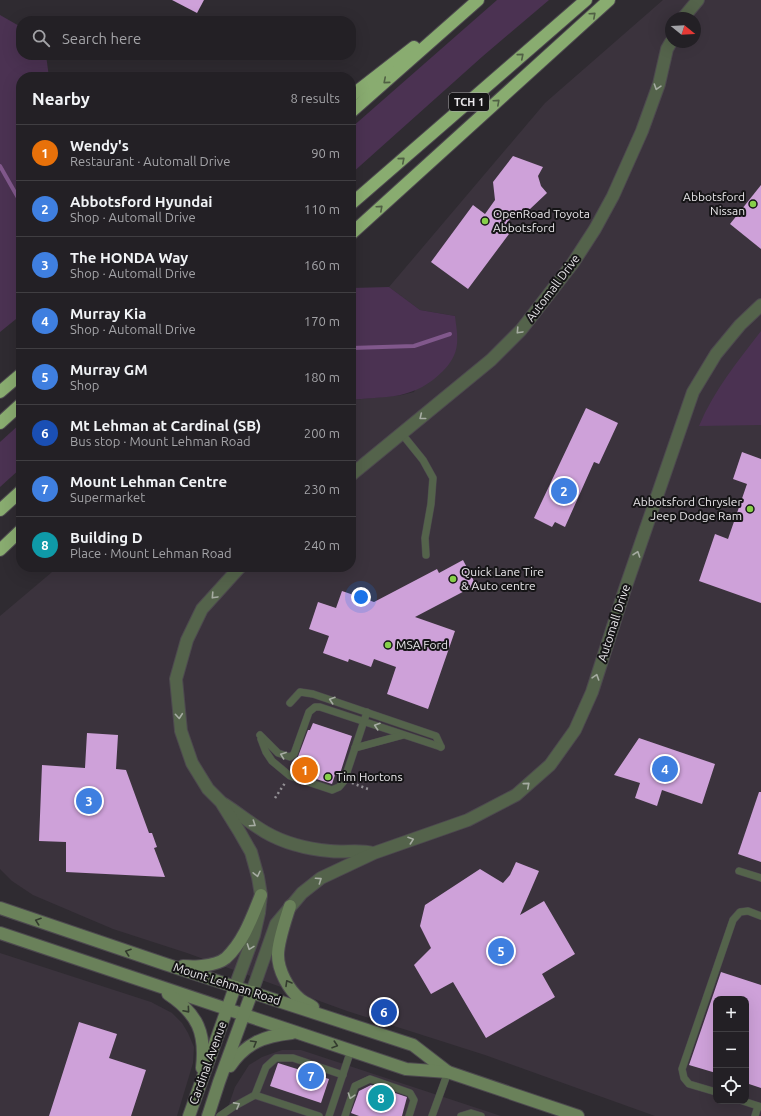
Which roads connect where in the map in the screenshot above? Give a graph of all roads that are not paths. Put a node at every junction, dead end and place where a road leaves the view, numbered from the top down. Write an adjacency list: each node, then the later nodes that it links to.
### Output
1 (470, 0): 8 (highway)
2 (478, 0): 9 (highway, one-way to 9)
3 (586, 0): 10 (highway, TCH 1, one-way to 3)
4 (610, 0): 11 (highway, one-way to 4)
5 (698, 0): 6 (street)
6 (688, 12)
7 (668, 48): 17 (street, Automall Drive, one-way to 17)
8 (356, 92)
9 (356, 108)
10 (356, 200)
11 (356, 229)
12 (761, 305): 31 (street, Automall Drive, one-way to 12)
13 (16, 378): 14 (highway)
14 (0, 392)
15 (16, 409): 16 (highway)
16 (0, 423)
17 (402, 434): 18 (street, Automall Drive); 23 (lane)
18 (356, 471)
19 (16, 496): 20 (highway)
20 (0, 510)
21 (16, 535): 22 (highway)
22 (0, 550)
23 (426, 555)
24 (235, 572): 30 (street, Automall Drive, one-way to 30)
25 (290, 703): 26 (lane, one-way to 25)
26 (367, 712): 27 (lane); 28 (lane)
27 (364, 722): 28 (lane, one-way to 27); 29 (lane); 29 (lane, one-way to 29)
28 (403, 735): 29 (lane)
29 (355, 748)
30 (221, 802): 31 (street, Automall Drive, one-way to 31); 34 (street, Automall Drive, one-way to 34)
31 (374, 853): 35 (street, Automall Drive, one-way to 31)
32 (739, 871): 33 (lane)
33 (761, 878)
34 (261, 895): 39 (main road); 41 (street, Automall Drive, one-way to 41)
35 (290, 906): 42 (street, Automall Drive); 45 (main road, one-way to 35)
36 (0, 908): 39 (main road, Mount Lehman Road, one-way to 36)
37 (761, 916): 52 (lane)
38 (0, 933): 40 (main road, Mount Lehman Road)
39 (165, 964): 41 (main road, Mount Lehman Road)
40 (156, 986): 43 (main road, Mount Lehman Road); 51 (main road, one-way to 51)
41 (235, 987): 42 (main road, Mount Lehman Road); 43 (main road, Cardinal Avenue)
42 (252, 992): 44 (main road, Cardinal Avenue); 45 (main road, Mount Lehman Road)
43 (228, 1010): 44 (main road, Mount Lehman Road); 51 (main road, Cardinal Avenue)
44 (244, 1015): 46 (main road, Mount Lehman Road); 50 (main road, Cardinal Avenue)
45 (327, 1016): 48 (main road, Mount Lehman Road)
46 (298, 1033): 47 (main road, Mount Lehman Road, one-way to 47); 50 (main road, one-way to 46)
47 (351, 1050): 48 (main road, Mount Lehman Road); 49 (lane)
48 (448, 1072): 63 (lane); 66 (main road, Mount Lehman Road)
49 (343, 1075): 53 (lane); 60 (lane)
50 (219, 1082): 57 (main road, Cardinal Avenue)
51 (199, 1085): 56 (main road, Cardinal Avenue)
52 (713, 1091)
53 (255, 1095): 58 (lane, one-way to 53); 59 (lane)
54 (749, 1103): 55 (lane)
55 (760, 1107): 67 (lane)
56 (189, 1116)
57 (208, 1116)
58 (220, 1116)
59 (319, 1116)
60 (329, 1116)
61 (345, 1116): 62 (lane, one-way to 61)
62 (409, 1116)
63 (432, 1116)
64 (461, 1116): 65 (lane)
65 (481, 1116)
66 (578, 1116)
67 (755, 1116)

